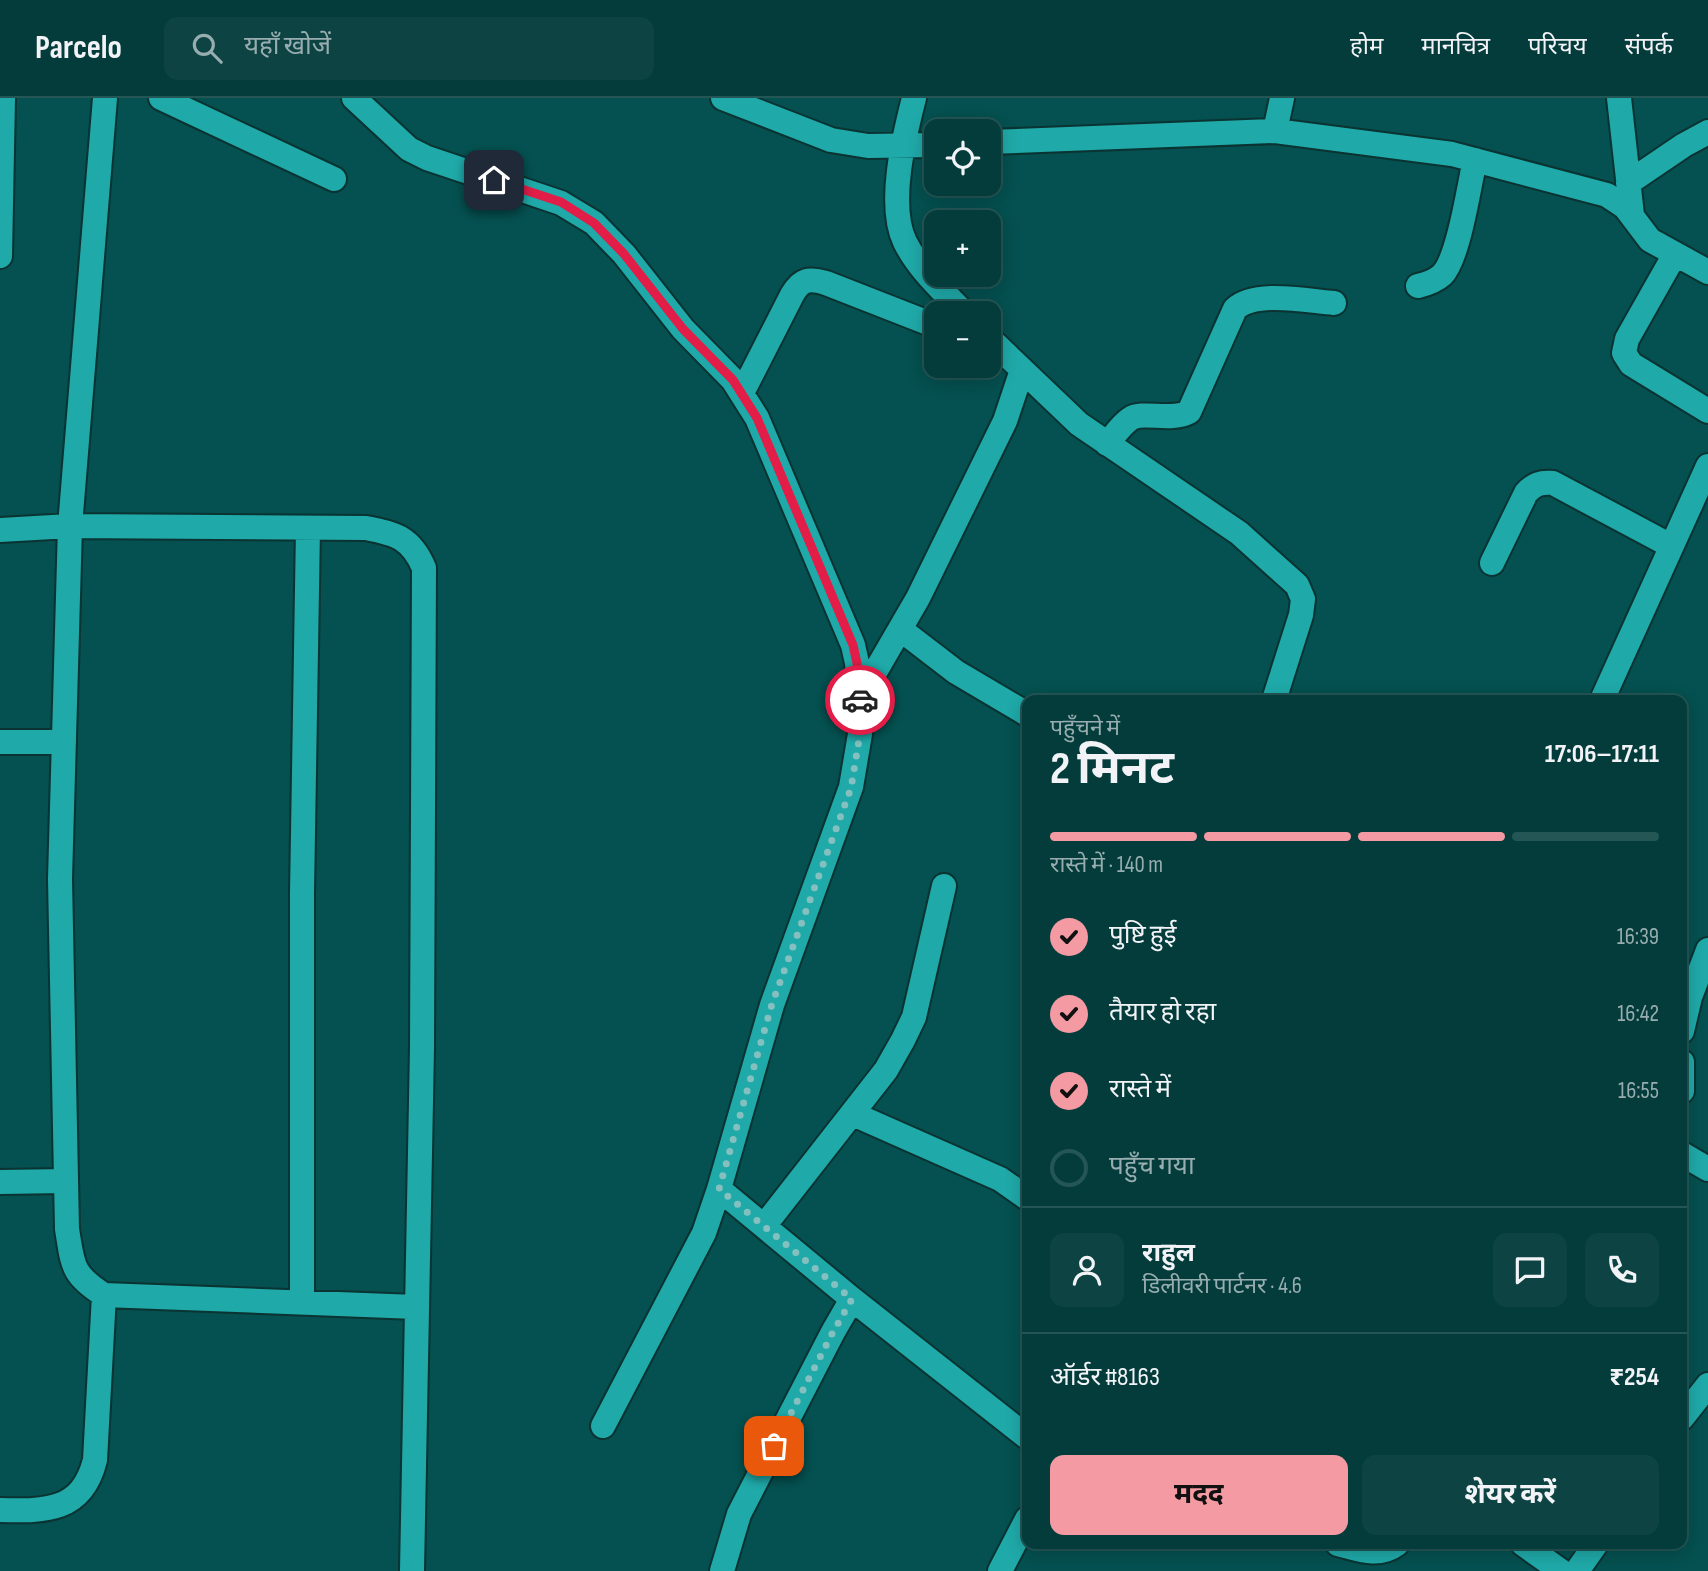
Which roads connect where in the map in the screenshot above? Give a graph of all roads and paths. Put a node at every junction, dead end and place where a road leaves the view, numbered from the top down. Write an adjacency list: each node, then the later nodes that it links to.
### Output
1 (3, 98): 19 (street)
2 (105, 98): 31 (street)
3 (161, 98): 15 (street)
4 (354, 98): 27 (street)
5 (723, 98): 13 (street)
6 (914, 98): 13 (street)
7 (1282, 98): 9 (street)
8 (1619, 98): 16 (street)
9 (1275, 131): 11 (street); 14 (street)
10 (1708, 132): 16 (street)
11 (1001, 142)
12 (924, 145): 13 (street)
13 (902, 146): 22 (street)
14 (1475, 160): 17 (street); 21 (street)
15 (334, 179)
16 (1628, 184): 17 (street)
17 (1632, 215): 18 (street)
18 (1675, 254): 20 (street); 28 (street)
19 (0, 256)
20 (1708, 272)
21 (1418, 286)
22 (953, 301)
23 (1334, 303): 29 (street)
24 (924, 321): 27 (street)
25 (1001, 352): 26 (street)
26 (1022, 370): 29 (street); 36 (street)
27 (742, 393): 39 (street)
28 (1708, 411)
29 (1107, 444): 37 (street)
30 (1708, 466): 34 (street)
31 (69, 526): 32 (street); 33 (street); 42 (street)
32 (308, 528): 56 (street); 57 (street)
33 (0, 530)
34 (1671, 546): 35 (street); 38 (street)
35 (1492, 563)
36 (900, 629): 39 (street); 40 (street)
37 (1276, 695)
38 (1604, 695)
39 (860, 698): 51 (street)
40 (1022, 711)
41 (0, 742): 42 (street)
42 (64, 742): 49 (street)
43 (944, 886): 46 (street)
44 (1708, 950): 45 (street)
45 (1687, 1010)
46 (853, 1114): 52 (street); 53 (street)
47 (1687, 1157): 48 (street)
48 (1708, 1169)
49 (66, 1181): 50 (street); 54 (street)
50 (0, 1182)
51 (719, 1189): 53 (street); 60 (street)
52 (1022, 1194)
53 (764, 1226): 55 (street)
54 (103, 1295): 56 (street); 62 (street)
55 (852, 1299): 61 (street); 69 (street)
56 (302, 1301): 57 (street)
57 (416, 1307): 68 (street)
58 (1708, 1385): 59 (street)
59 (1687, 1412)
60 (603, 1426)
61 (1022, 1433)
62 (0, 1510)
63 (1022, 1529): 70 (street)
64 (1357, 1549): 67 (street)
65 (1533, 1549): 71 (street)
66 (1592, 1549): 71 (street)
67 (1385, 1555)
68 (411, 1571)
69 (722, 1571)
70 (1000, 1571)
71 (1575, 1571)

